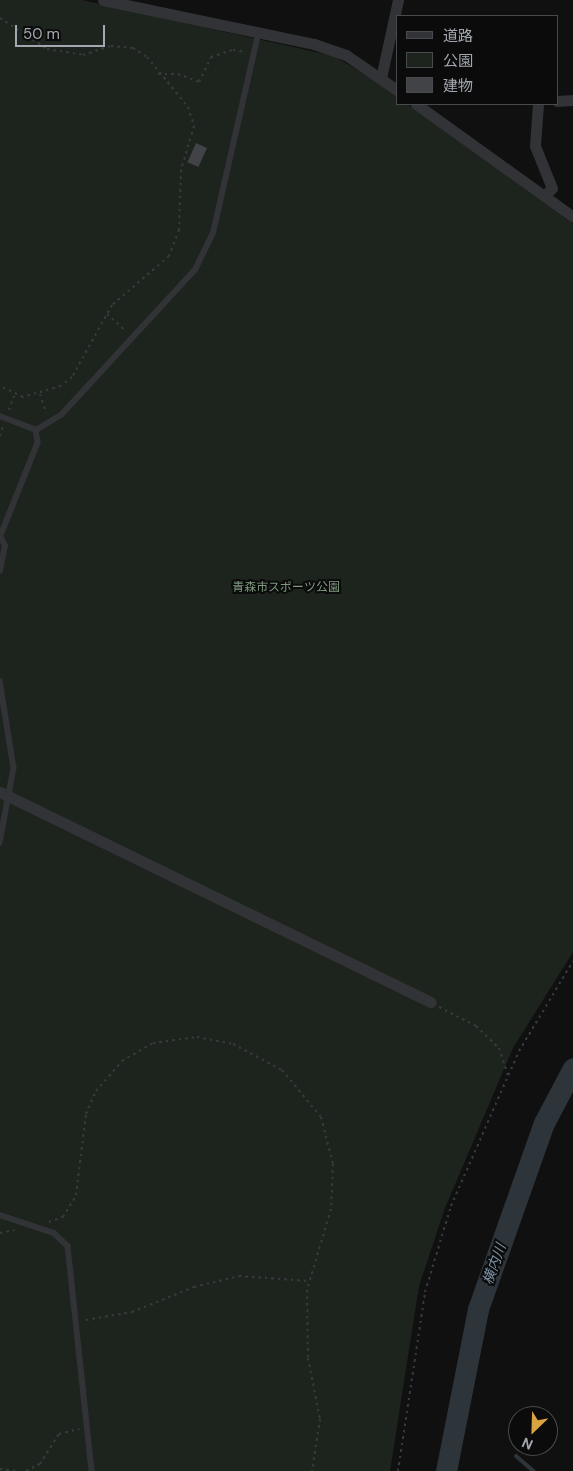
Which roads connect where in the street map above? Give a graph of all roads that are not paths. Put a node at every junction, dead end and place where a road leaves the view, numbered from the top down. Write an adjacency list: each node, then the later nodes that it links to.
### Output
1 (102, 0): 3 (street)
2 (398, 0): 4 (street)
3 (258, 35): 4 (street); 13 (lane)
4 (381, 78): 5 (street)
5 (396, 89)
6 (573, 100): 7 (street)
7 (558, 101)
8 (417, 105): 10 (street)
9 (538, 105): 10 (street)
10 (544, 196): 11 (street)
11 (573, 217)
12 (0, 416): 13 (lane)
13 (36, 430): 14 (lane)
14 (0, 538): 15 (lane)
15 (0, 571)
16 (0, 681): 18 (lane)
17 (0, 792): 18 (street)
18 (12, 797): 19 (lane); 20 (street)
19 (0, 843)
20 (430, 1002)
21 (0, 1215): 22 (lane)
22 (92, 1471)

